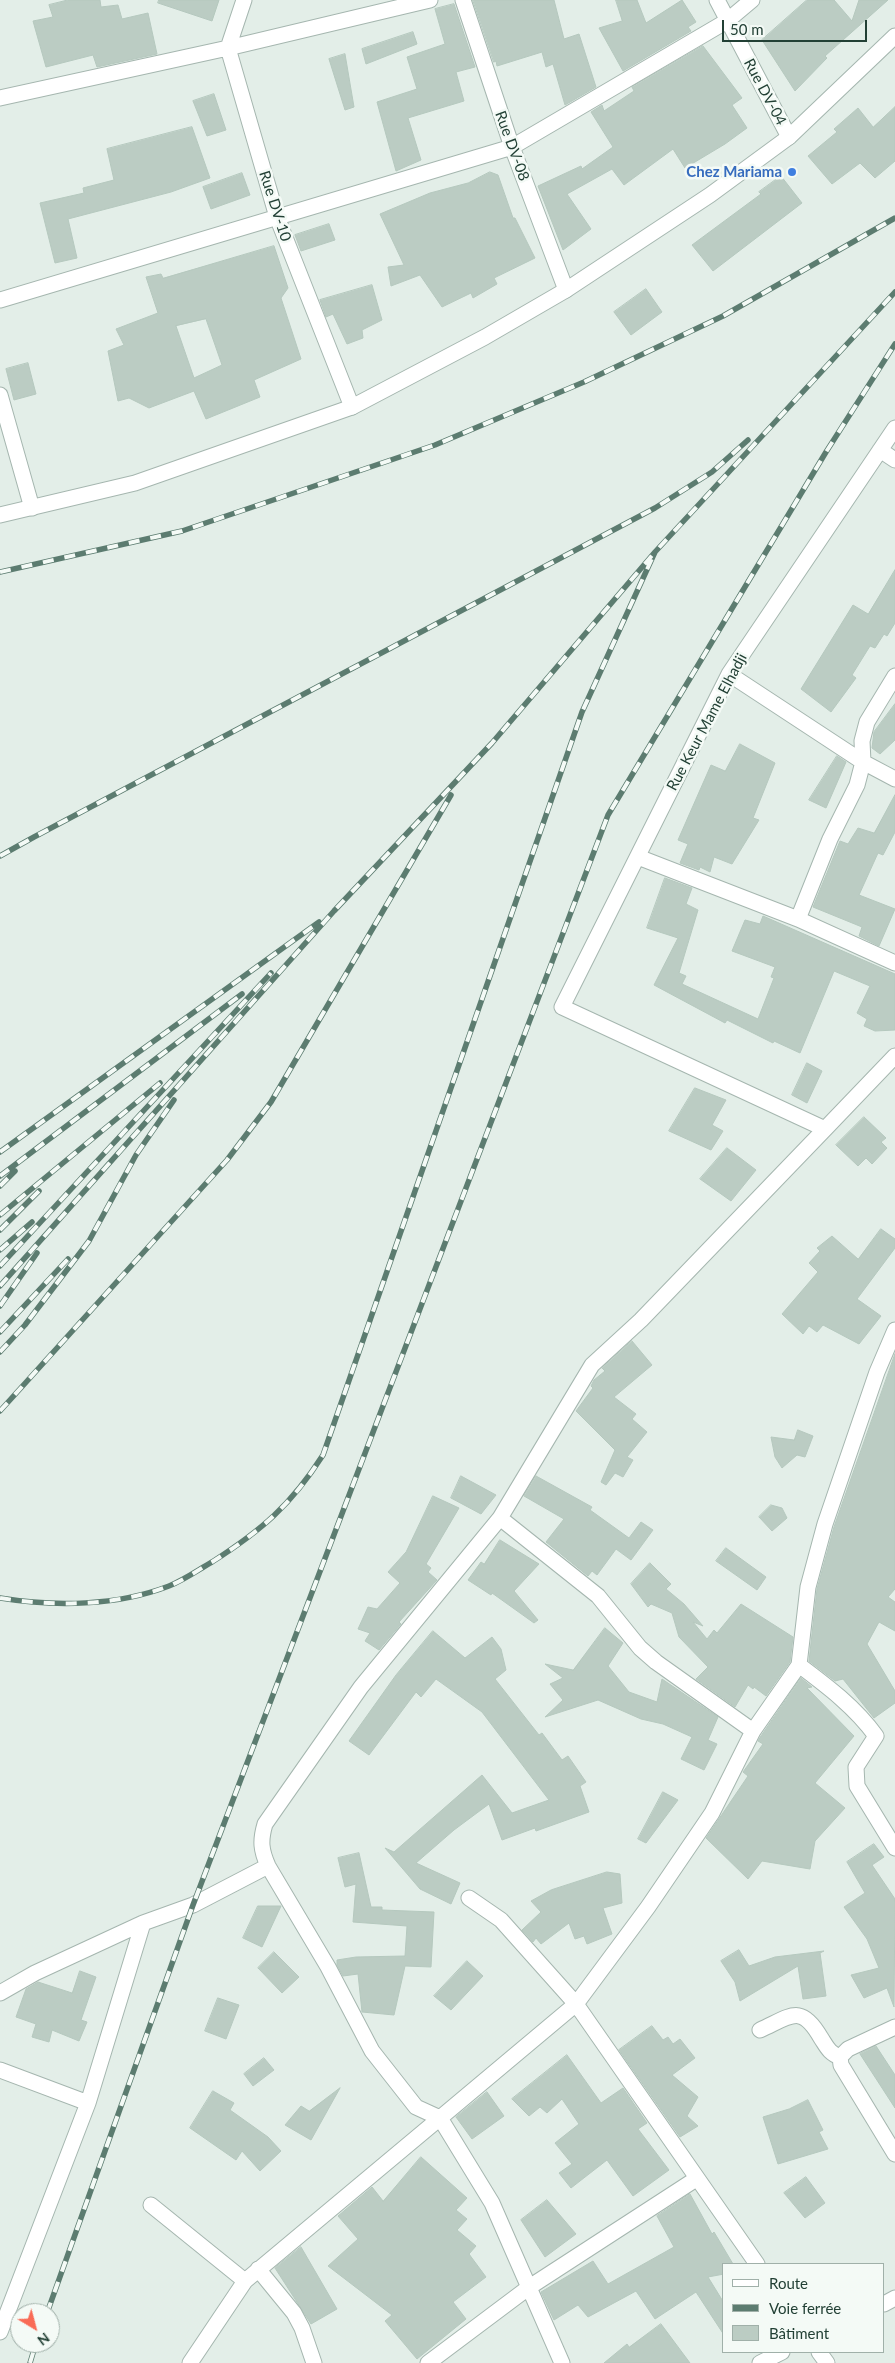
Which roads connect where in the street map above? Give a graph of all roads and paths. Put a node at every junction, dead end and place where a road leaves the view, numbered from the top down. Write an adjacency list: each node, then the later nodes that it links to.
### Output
1 (244, 0): 8 (street)
2 (430, 0): 8 (street)
3 (463, 0): 11 (street, Rue DV-08)
4 (717, 0): 6 (street, Rue DV-04)
5 (752, 0): 6 (street)
6 (727, 21): 10 (street, Rue DV-04); 11 (street)
7 (895, 36): 10 (street)
8 (228, 48): 9 (street); 12 (street, Rue DV-10)
9 (0, 98)
10 (788, 137): 13 (street)
11 (512, 147): 12 (street); 13 (street, Rue DV-08)
12 (276, 218): 14 (street); 16 (street, Rue DV-10)
13 (566, 290): 16 (street)
14 (0, 300)
15 (0, 395): 20 (street)
16 (352, 407): 20 (street)
17 (895, 428): 18 (street, Rue Keur Mame Elhadji)
18 (880, 450): 19 (street); 22 (street, Rue Keur Mame Elhadji)
19 (895, 460)
20 (32, 508): 21 (street)
21 (0, 515)
22 (729, 674): 24 (street); 26 (street, Rue Keur Mame Elhadji)
23 (895, 676): 24 (street)
24 (863, 762): 25 (street); 27 (street)
25 (895, 779)
26 (638, 857): 27 (street); 30 (street, Rue Keur Mame Elhadji)
27 (798, 919): 28 (street)
28 (895, 963)
29 (895, 1056): 30 (street)
30 (825, 1128): 32 (street)
31 (895, 1330): 33 (street)
32 (500, 1518): 34 (street); 36 (street)
33 (799, 1664): 34 (street); 35 (street)
34 (753, 1731): 40 (street)
35 (895, 1848)
36 (268, 1866): 38 (street); 46 (street)
37 (469, 1898): 40 (street)
38 (143, 1923): 39 (street); 45 (street)
39 (0, 1993)
40 (576, 2004): 46 (street); 48 (street)
41 (895, 2027): 43 (street)
42 (760, 2030): 43 (street)
43 (840, 2056): 47 (street)
44 (0, 2070): 45 (street)
45 (88, 2102): 54 (street)
46 (440, 2118): 51 (street); 53 (street)
47 (895, 2154)
48 (696, 2179): 50 (street); 53 (street)
49 (151, 2205): 52 (street)
50 (756, 2263)
51 (258, 2269): 52 (street); 57 (street)
52 (244, 2281): 56 (street)
53 (528, 2288): 58 (street); 59 (street)
54 (0, 2332)
55 (780, 2353): 60 (street)
56 (190, 2363)
57 (314, 2363)
58 (428, 2363)
59 (562, 2363)
60 (760, 2363)

